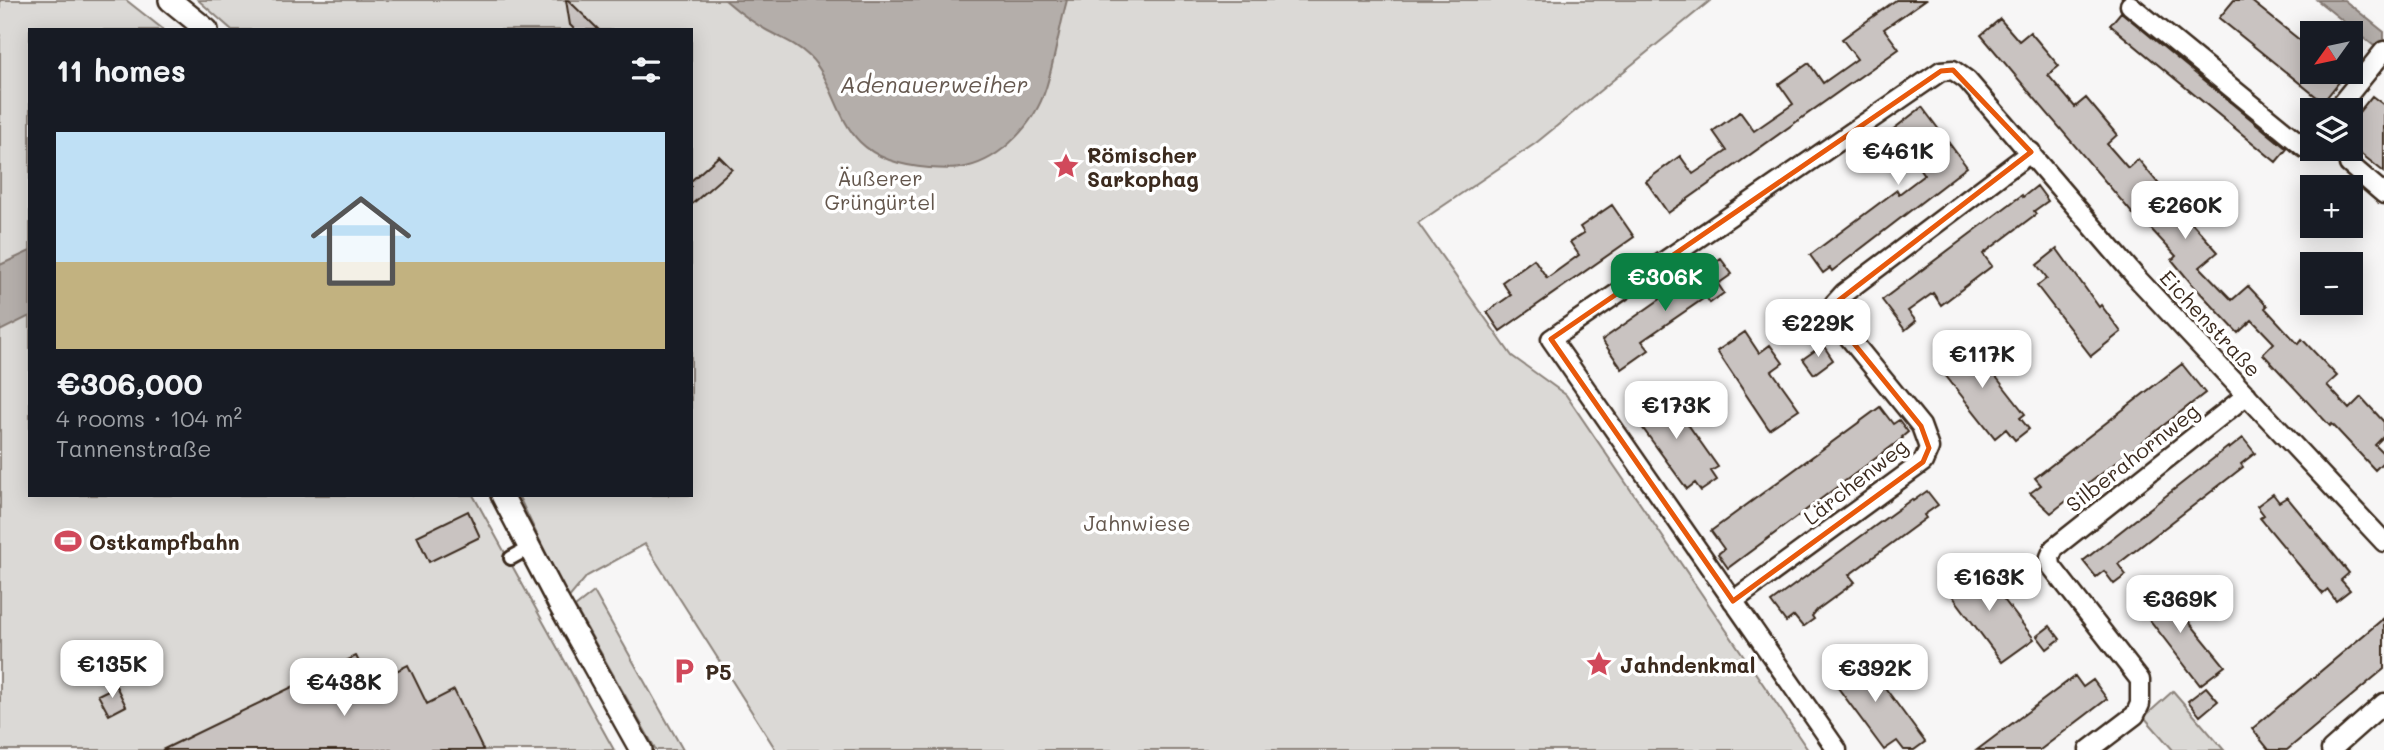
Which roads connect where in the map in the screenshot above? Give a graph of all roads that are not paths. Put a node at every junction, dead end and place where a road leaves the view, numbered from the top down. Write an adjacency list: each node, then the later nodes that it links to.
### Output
1 (170, 0): 3 (street)
2 (2130, 5): 6 (street)
3 (205, 28)
4 (2383, 52): 5 (street)
5 (2346, 98)
6 (2300, 144)
7 (2031, 152): 10 (street, Eichenstraße); 13 (street, Lärchenweg); 13 (street, Eichenstraße)
8 (2349, 164): 9 (street)
9 (2384, 194)
10 (2247, 395): 12 (street, Eichenstraße); 17 (street, Silberahornweg)
11 (503, 497): 15 (street)
12 (2384, 542)
13 (1733, 601): 16 (street)
14 (2384, 703): 18 (street)
15 (641, 750)
16 (1837, 750)
17 (2089, 750)
18 (2331, 750)

